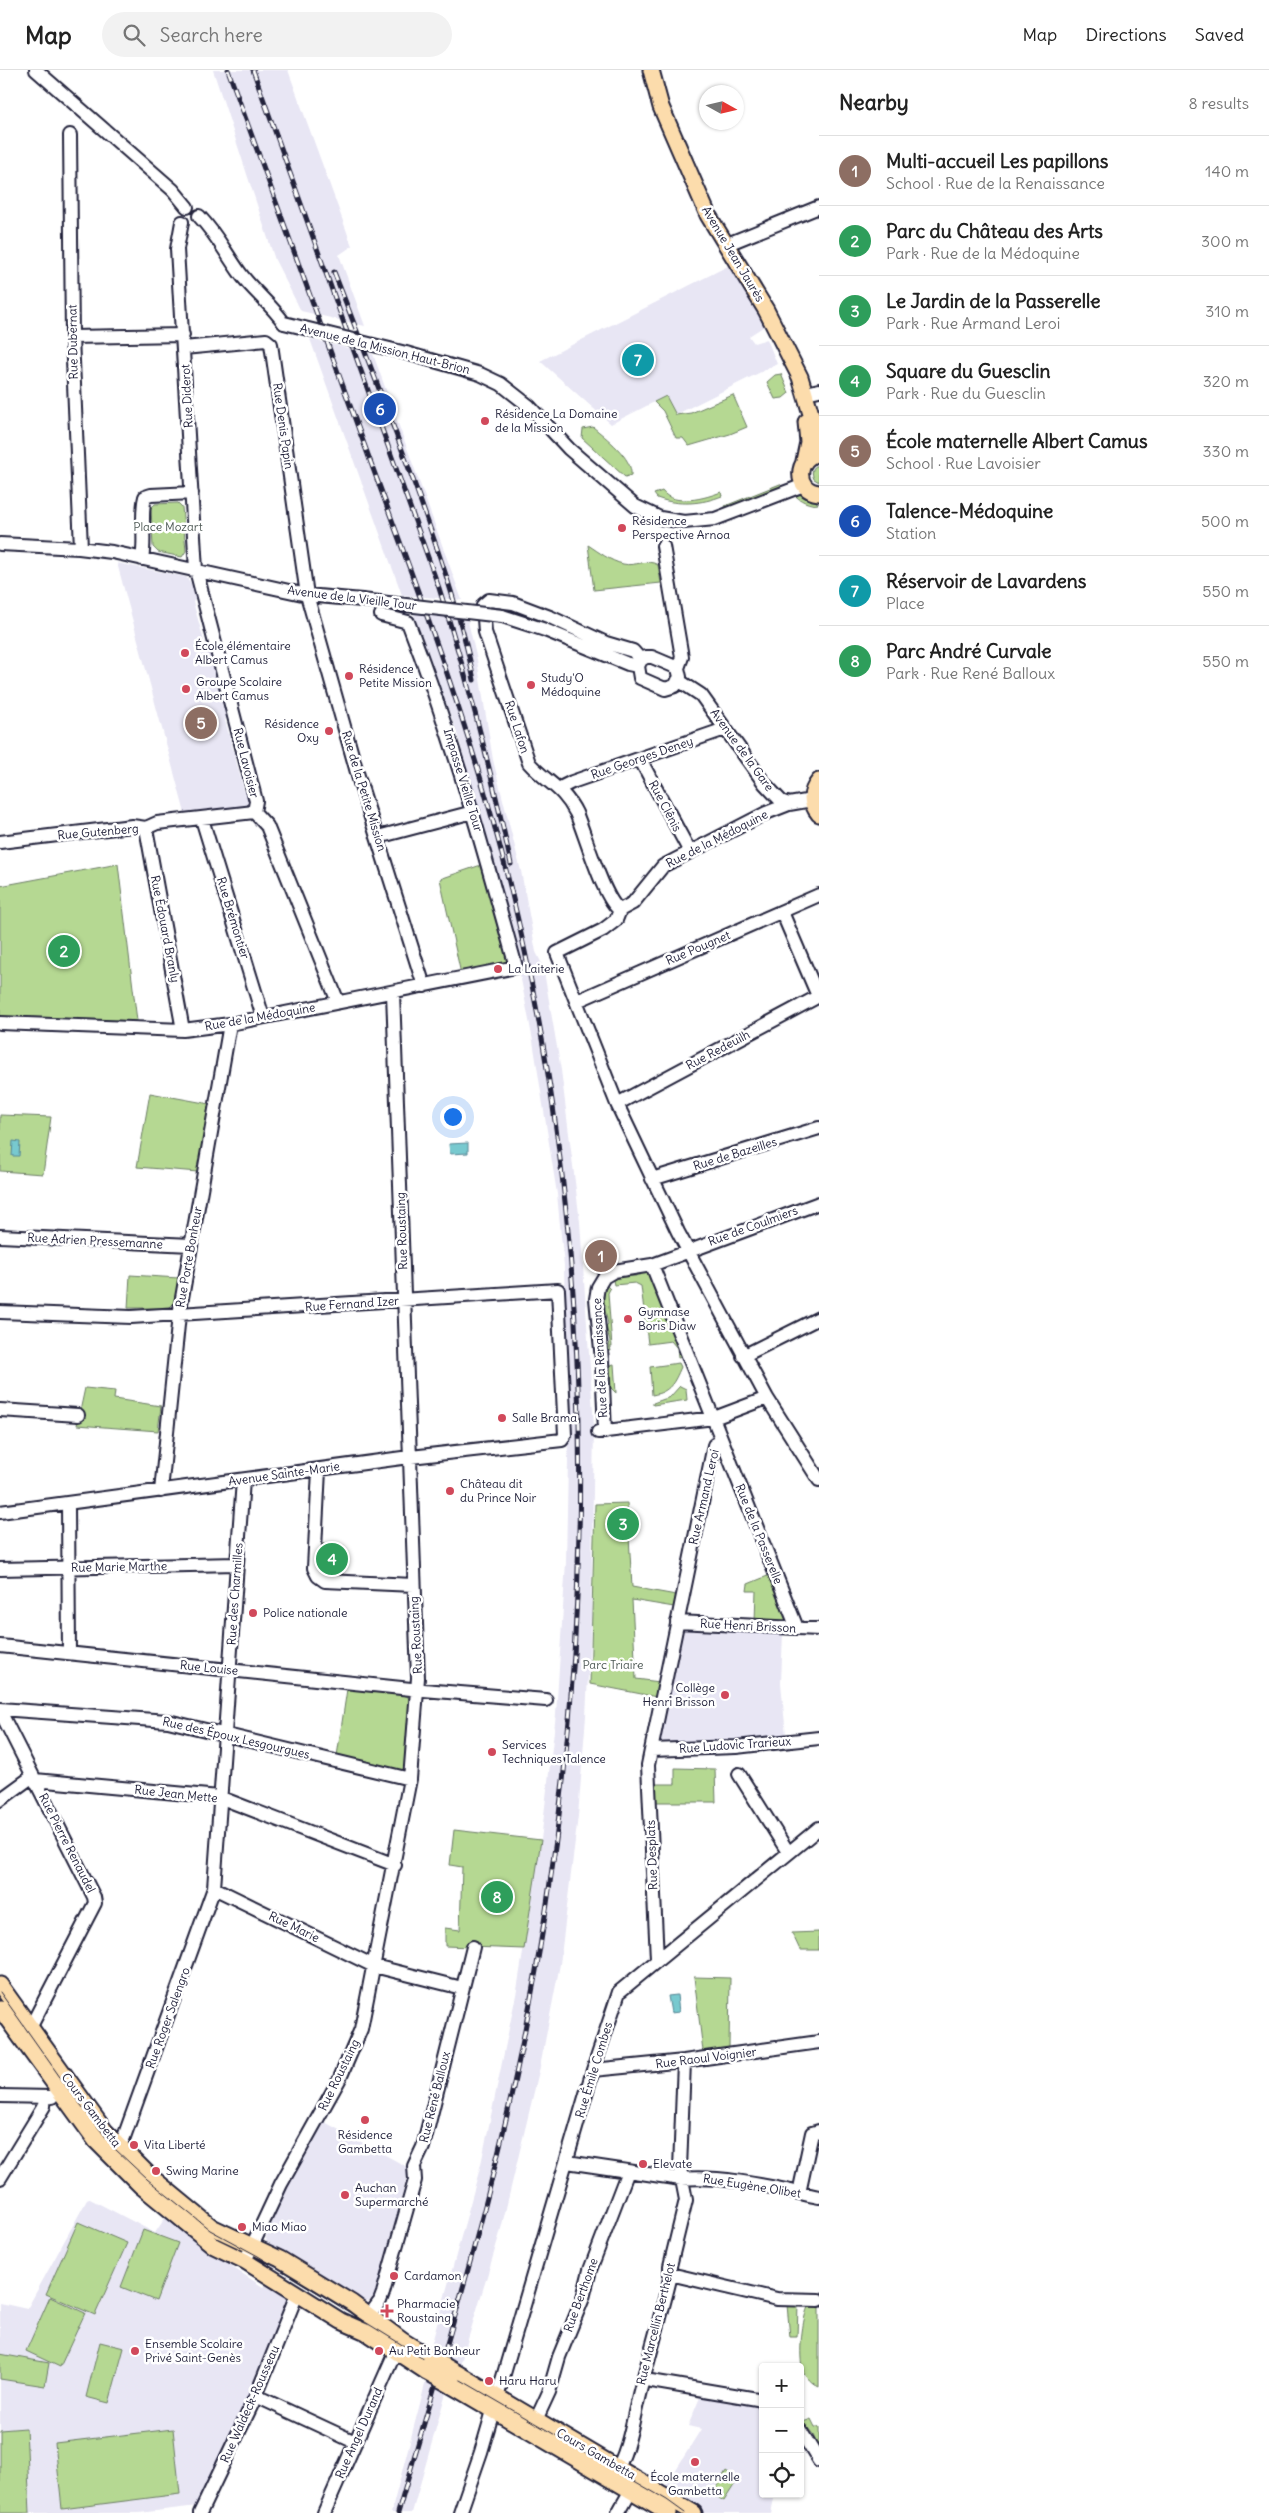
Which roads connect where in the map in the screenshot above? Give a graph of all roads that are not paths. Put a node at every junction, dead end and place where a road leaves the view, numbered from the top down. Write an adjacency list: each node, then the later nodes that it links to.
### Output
1 (36, 70): 4 (street, Avenue de la Mission Haut-Brion)
2 (651, 70): 8 (main road, Avenue Jean Jaurès)
3 (70, 135): 10 (street, Rue Dubernat)
4 (187, 206): 6 (street, Avenue de la Mission Haut-Brion); 7 (street)
5 (819, 207): 8 (street)
6 (199, 216): 7 (street); 18 (street, Avenue de la Mission Haut-Brion, bridge)
7 (182, 222): 9 (street, Rue Diderot)
8 (725, 245): 12 (main road, Avenue Jean Jaurès)
9 (184, 335): 10 (street); 11 (street, Rue Diderot)
10 (72, 337): 21 (street, Rue Dubernat)
11 (184, 348): 17 (street, Rue Diderot); 24 (street, Rue Denis Papin)
12 (788, 353): 13 (main road, Avenue Jean Jaurès); 16 (main road, Avenue Jean Jaurès)
13 (812, 392): 14 (main road, Avenue Jean Jaurès)
14 (819, 441)
15 (819, 453): 16 (main road)
16 (804, 461): 18 (main road, Avenue Jean Jaurès)
17 (192, 493): 22 (street); 23 (street, Rue Diderot)
18 (814, 493)
19 (0, 544): 21 (street, Avenue de la Vieille Tour)
20 (663, 546): 27 (street)
21 (81, 548): 22 (street, Avenue de la Vieille Tour)
22 (142, 559): 23 (street, Avenue de la Vieille Tour)
23 (196, 570): 24 (street, Avenue de la Vieille Tour); 34 (street, Rue Lavoisier)
24 (307, 594): 26 (street, Avenue de la Vieille Tour, bridge); 39 (street, Rue de la Petite Mission)
25 (381, 615): 35 (street, Impasse Vieille Tour)
26 (639, 663): 27 (street, Avenue de la Gare); 27 (street); 31 (street, Rue Lafon)
27 (678, 674): 28 (street, Avenue de la Gare)
28 (725, 729): 29 (street, Rue Georges Deney); 33 (street, Avenue de la Gare)
29 (640, 759): 31 (street, Rue Georges Deney); 41 (street, Rue Clênis)
30 (819, 781): 32 (main road)
31 (560, 788): 43 (street, Rue Lafon)
32 (812, 800): 33 (street); 36 (main road)
33 (789, 804): 41 (street, Rue de la Médoquine)
34 (254, 812): 37 (street, Rue Gutenberg); 50 (street, Rue Lavoisier)
35 (473, 812): 39 (street); 45 (street, Impasse Vieille Tour)
36 (819, 814)
37 (202, 819): 38 (street, Rue Gutenberg); 51 (street, Rue Brémontier)
38 (146, 828): 40 (street, Rue Gutenberg); 54 (street, Rue Édouard Branly)
39 (378, 837): 46 (street, Rue de la Petite Mission)
40 (0, 842)
41 (690, 852): 43 (street, Rue de la Médoquine)
42 (819, 895): 44 (street, Rue Pougnet)
43 (620, 910): 49 (street, Rue de la Médoquine)
44 (782, 912): 48 (street); 49 (street, Rue Pougnet)
45 (516, 967): 46 (street, Rue de la Médoquine)
46 (424, 986): 47 (street, Rue de la Médoquine)
47 (393, 993): 50 (street, Rue de la Médoquine); 63 (street, Rue Roustaing)
48 (819, 996): 55 (street, Rue Redeuilh)
49 (576, 1000): 55 (street)
50 (338, 1002): 51 (street, Rue de la Médoquine)
51 (263, 1017): 53 (street, Rue de la Médoquine)
52 (0, 1023): 54 (street, Rue de la Médoquine)
53 (230, 1024): 54 (street, Rue de la Médoquine); 60 (street, Rue Porte Bonheur)
54 (183, 1030)
55 (617, 1104): 57 (street)
56 (819, 1128): 57 (street, Rue de Bazeilles)
57 (652, 1180): 61 (street)
58 (819, 1203): 61 (street, Rue de Coulmiers)
59 (0, 1236): 60 (street, Rue Adrien Pressemanne)
60 (191, 1245): 65 (street, Rue Porte Bonheur)
61 (688, 1251): 62 (street); 67 (street)
62 (652, 1265): 71 (street, Rue Armand Leroi); 71 (street, Rue de la Renaissance)
63 (405, 1300): 65 (street, Rue Fernand Izer); 72 (street, Rue Fernand Izer); 74 (street, Rue Roustaing)
64 (0, 1312): 65 (street, Rue Fernand Izer)
65 (179, 1315): 78 (street, Rue Porte Bonheur)
66 (819, 1318): 67 (street)
67 (743, 1356): 68 (street)
68 (767, 1398): 71 (street); 77 (street)
69 (0, 1410): 70 (street)
70 (78, 1415)
71 (714, 1418): 73 (street, Rue Armand Leroi)
72 (565, 1435): 74 (street, Avenue Sainte-Marie)
73 (721, 1441): 85 (street, Rue Armand Leroi); 86 (street, Rue de la Passerelle)
74 (410, 1457): 75 (street, Avenue Sainte-Marie); 84 (street, Rue Roustaing)
75 (319, 1470): 76 (street, Avenue Sainte-Marie); 84 (street)
76 (242, 1480): 78 (street, Avenue Sainte-Marie); 81 (street, Rue des Charmilles)
77 (819, 1480)
78 (161, 1491): 79 (street, Avenue Sainte-Marie)
79 (68, 1503): 80 (street, Avenue Sainte-Marie); 82 (street)
80 (0, 1512)
81 (237, 1564): 82 (street, Rue Marie Marthe); 90 (street, Rue des Charmilles)
82 (69, 1568): 83 (street, Rue Marie Marthe); 89 (street)
83 (0, 1569)
84 (414, 1585): 91 (street, Rue Roustaing)
85 (677, 1622): 86 (street, Rue Henri Brisson); 96 (street, Rue Armand Leroi)
86 (797, 1628): 87 (street, Rue Henri Brisson)
87 (819, 1629)
88 (0, 1646): 89 (street, Rue Louise)
89 (69, 1652): 90 (street, Rue Louise)
90 (230, 1671): 91 (street, Rue Louise); 94 (street, Rue des Charmilles)
91 (418, 1689): 92 (street, Rue Louise); 99 (street, Rue Roustaing)
92 (546, 1700)
93 (0, 1710): 94 (street, Rue des Époux Lesgourgues); 98 (street, Rue Pierre Renaudel)
94 (224, 1734): 99 (street, Rue des Époux Lesgourgues); 100 (street, Rue des Charmilles)
95 (819, 1738): 96 (street, Rue Ludovic Trarieux)
96 (651, 1750): 107 (street, Rue Desplats)
97 (739, 1774): 103 (street)
98 (34, 1778): 100 (street, Rue Jean Mette); 101 (street); 112 (street, Rue Pierre Renaudel)
99 (410, 1779): 104 (street, Rue Roustaing)
100 (219, 1797): 104 (street, Rue Jean Mette); 105 (street, Rue des Charmilles)
101 (0, 1800)
102 (819, 1828): 103 (street, Rue Émile Combes)
103 (788, 1852): 107 (street, Rue Émile Combes)
104 (395, 1865): 108 (street, Rue Roustaing)
105 (214, 1888): 108 (street, Rue Marie); 119 (street, Rue Roger Salengro)
106 (473, 1947): 110 (street, Rue René Balloux)
107 (657, 1959): 115 (street, Rue Émile Combes)
108 (374, 1966): 110 (street); 126 (street, Rue Roustaing)
109 (0, 1985): 112 (main road, Cours Gambetta)
110 (462, 1988): 131 (street, Rue René Balloux)
111 (0, 2009): 116 (main road, Cours Gambetta)
112 (30, 2028): 119 (main road, Cours Gambetta)
113 (819, 2042): 114 (street, Rue Raoul Voignier)
114 (684, 2061): 115 (street, Rue Raoul Voignier); 123 (street, Rue Marcellin Berthelot)
115 (593, 2070): 120 (street, Rue Émile Combes)
116 (52, 2095): 117 (street); 122 (street); 127 (main road, Cours Gambetta)
117 (0, 2096)
118 (819, 2131): 124 (street)
119 (119, 2147): 126 (main road, Cours Gambetta)
120 (567, 2162): 121 (street, Rue Eugène Olibet); 136 (street, Rue Émile Combes)
121 (628, 2171): 123 (street, Rue Eugène Olibet); 137 (street, Rue Berthome)
122 (0, 2178)
123 (681, 2179): 124 (street, Rue Eugène Olibet); 128 (street, Rue Marcellin Berthelot)
124 (800, 2193): 125 (street, Rue Eugène Olibet)
125 (819, 2197)
126 (252, 2246): 127 (street); 131 (main road, Cours Gambetta)
127 (245, 2262): 129 (main road, Cours Gambetta)
128 (670, 2274): 130 (street); 133 (street, Rue Marcellin Berthelot)
129 (297, 2294): 132 (main road, Cours Gambetta); 134 (street, Rue Waldeck-Rousseau)
130 (819, 2300)
131 (369, 2316): 132 (main road, Cours Gambetta)
132 (400, 2347): 136 (main road, Cours Gambetta, bridge); 139 (street, Rue Angel Durand)
133 (644, 2378): 135 (street); 141 (street, Rue Marcellin Berthelot)
134 (256, 2396): 139 (street); 143 (street, Rue Waldeck-Rousseau)
135 (759, 2399)
136 (495, 2403): 137 (main road, Cours Gambetta); 141 (main road, Cours Gambetta); 145 (street, Rue Émile Combes)
137 (536, 2420): 141 (main road, Cours Gambetta)
138 (804, 2437): 140 (street)
139 (355, 2442): 144 (street, Rue Angel Durand)
140 (819, 2461)
141 (615, 2473): 142 (main road, Cours Gambetta); 148 (main road, Cours Gambetta)
142 (631, 2490): 146 (street); 147 (main road, Cours Gambetta)
143 (200, 2513)
144 (324, 2513)
145 (460, 2513)
146 (618, 2513)
147 (669, 2513)
148 (694, 2513)

